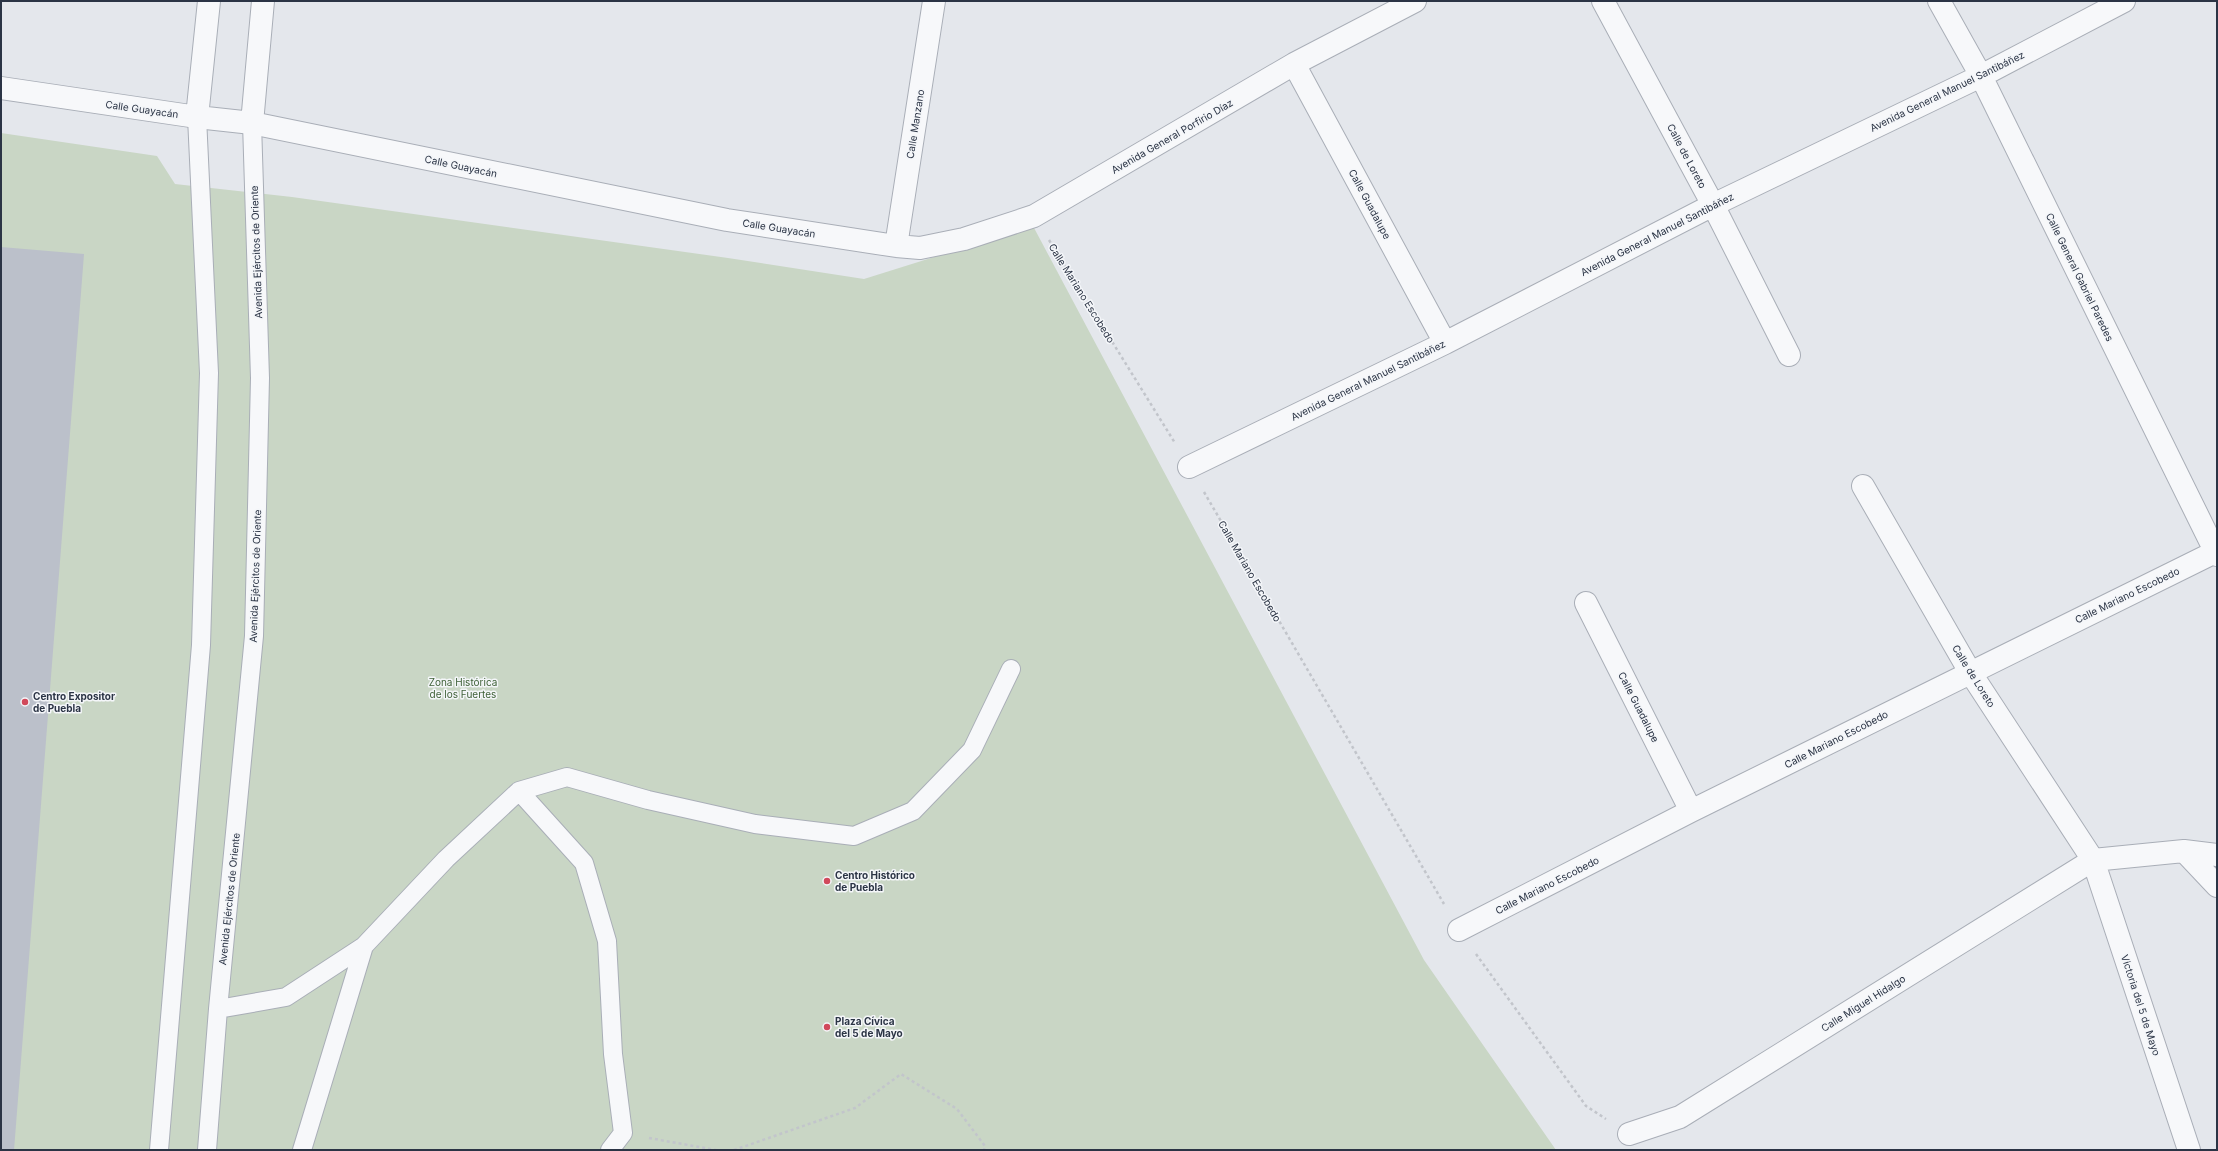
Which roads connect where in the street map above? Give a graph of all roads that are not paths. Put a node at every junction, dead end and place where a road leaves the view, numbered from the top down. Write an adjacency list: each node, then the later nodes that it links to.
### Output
1 (209, 1): 11 (street)
2 (263, 1): 12 (street, Avenida Ejércitos de Oriente)
3 (934, 1): 14 (street, Calle Manzano)
4 (1415, 1): 8 (street, Avenida General Porfirio Díaz)
5 (1603, 1): 13 (street, Calle de Loreto)
6 (1939, 1): 9 (street, Calle General Gabriel Paredes)
7 (2124, 1): 9 (street, Avenida General Manuel Santibáñez)
8 (1294, 64): 15 (street, Avenida General Porfirio Díaz); 16 (street, Calle Guadalupe)
9 (1981, 76): 13 (street, Avenida General Manuel Santibáñez); 20 (street, Calle General Gabriel Paredes)
10 (1, 88): 11 (street, Calle Guayacán)
11 (197, 117): 12 (street, Calle Guayacán); 34 (lane)
12 (252, 123): 14 (street, Calle Guayacán); 32 (lane, Avenida Ejércitos de Oriente)
13 (1713, 205): 16 (street, Avenida General Manuel Santibáñez); 17 (street, Calle de Loreto)
14 (896, 246): 15 (street, Calle Guayacán)
15 (920, 248)
16 (1445, 343): 18 (street, Avenida General Manuel Santibáñez)
17 (1789, 355)
18 (1189, 466)
19 (1863, 486): 23 (street, Calle de Loreto)
20 (2216, 553): 23 (street, Calle Mariano Escobedo)
21 (1586, 603): 25 (street, Calle Guadalupe)
22 (1011, 669): 24 (lane)
23 (1970, 672): 25 (street, Calle Mariano Escobedo); 28 (street, Calle de Loreto)
24 (519, 791): 31 (lane); 37 (lane)
25 (1691, 811): 30 (street, Calle Mariano Escobedo)
26 (2184, 851): 27 (street); 28 (street); 29 (street)
27 (2217, 855)
28 (2093, 860): 33 (street, Calle Miguel Hidalgo); 38 (street, Victoria del 5 de Mayo)
29 (2217, 886)
30 (1459, 930)
31 (364, 946): 32 (lane); 36 (lane)
32 (218, 1009): 35 (lane, Avenida Ejércitos de Oriente)
33 (1628, 1134)
34 (160, 1150)
35 (208, 1150)
36 (302, 1150)
37 (610, 1150)
38 (2189, 1150)

